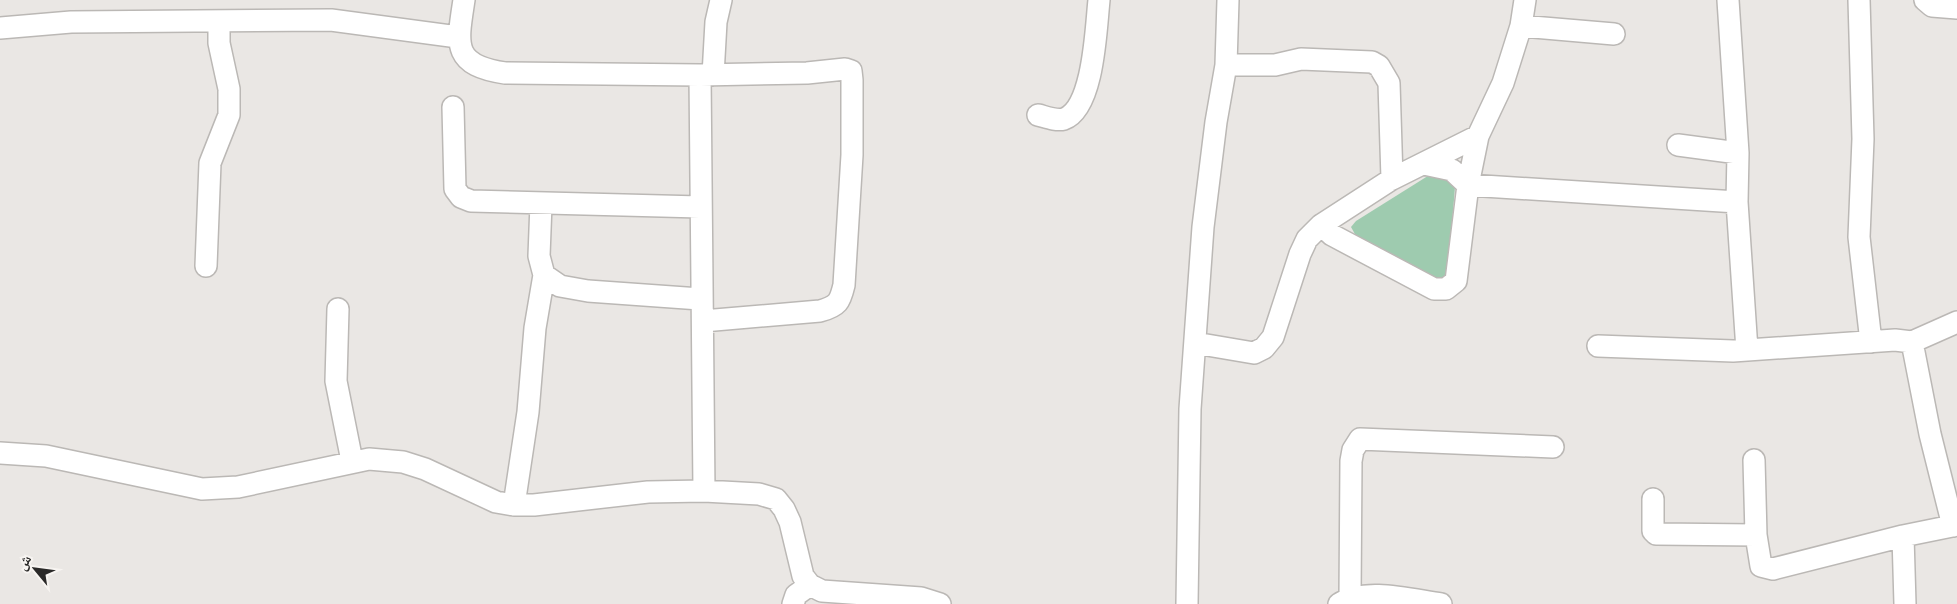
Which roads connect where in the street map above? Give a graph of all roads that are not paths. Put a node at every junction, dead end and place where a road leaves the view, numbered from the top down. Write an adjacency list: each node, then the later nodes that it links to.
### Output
1 (464, 0): 14 (street)
2 (721, 0): 16 (street)
3 (1099, 0): 18 (street)
4 (1228, 0): 15 (street)
5 (1525, 0): 11 (street)
6 (1728, 0): 21 (street)
7 (1859, 0): 35 (street)
8 (1925, 0): 9 (street)
9 (1957, 8)
10 (219, 22): 12 (street); 14 (street); 29 (street)
11 (1521, 26): 13 (street); 19 (street)
12 (0, 28)
13 (1614, 34)
14 (458, 37): 16 (street)
15 (1226, 65): 23 (street); 37 (street)
16 (706, 75): 27 (street); 33 (street)
17 (453, 107): 26 (street)
18 (1038, 115)
19 (1478, 136): 22 (street); 24 (street)
20 (1678, 145): 21 (street)
21 (1738, 153): 25 (street)
22 (1424, 164): 23 (street); 24 (street)
23 (1392, 179): 28 (street)
24 (1468, 185): 25 (street); 28 (street)
25 (1737, 202): 39 (street)
26 (541, 204): 27 (street); 30 (street)
27 (700, 207): 31 (street)
28 (1321, 226): 37 (street)
29 (206, 266)
30 (544, 274): 31 (street); 46 (street)
31 (700, 299): 33 (street)
32 (338, 309): 43 (street)
33 (702, 321): 44 (street)
34 (1957, 322): 36 (street)
35 (1871, 342): 36 (street); 39 (street)
36 (1912, 342): 47 (street)
37 (1196, 343): 54 (street)
38 (1598, 346): 39 (street)
39 (1747, 350)
40 (1553, 447): 51 (street)
41 (0, 453): 43 (street)
42 (1754, 460): 48 (street)
43 (352, 461): 46 (street)
44 (704, 491): 46 (street); 50 (street)
45 (1653, 499): 48 (street)
46 (514, 505)
47 (1955, 525): 49 (street)
48 (1756, 535): 49 (street)
49 (1903, 536): 56 (street)
50 (810, 585): 52 (street); 53 (street)
51 (1344, 601): 55 (street)
52 (793, 604)
53 (940, 604)
54 (1187, 604)
55 (1441, 604)
56 (1904, 604)

